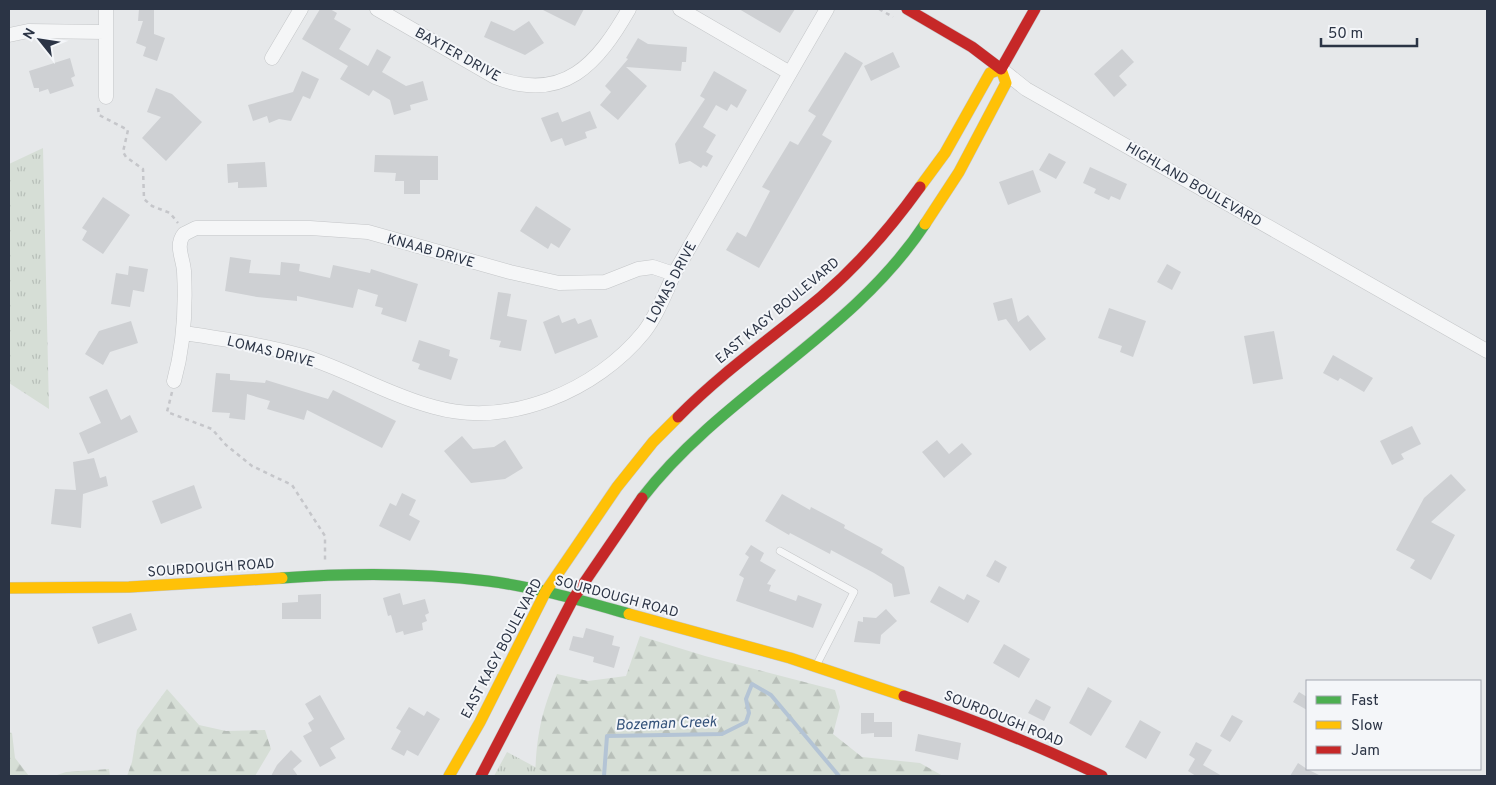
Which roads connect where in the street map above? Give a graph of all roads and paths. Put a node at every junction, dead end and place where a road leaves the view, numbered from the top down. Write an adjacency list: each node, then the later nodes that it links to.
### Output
1 (106, 9): 9 (street)
2 (301, 9): 11 (street)
3 (377, 9): 4 (street, BAXTER DRIVE)
4 (629, 9)
5 (680, 9): 13 (street)
6 (827, 9): 13 (street, LOMAS DRIVE)
7 (907, 9): 12 (main road, HIGHLAND BOULEVARD)
8 (1035, 9): 12 (main road)
9 (105, 32): 10 (street); 14 (street)
10 (9, 35)
11 (272, 58)
12 (1001, 69): 18 (street, HIGHLAND BOULEVARD); 23 (main road, EAST KAGY BOULEVARD); 24 (main road)
13 (790, 73): 16 (street, LOMAS DRIVE)
14 (106, 97): 15 (path)
15 (185, 233): 16 (street, KNAAB DRIVE); 17 (street)
16 (674, 274): 17 (street, LOMAS DRIVE)
17 (184, 333): 19 (street)
18 (1487, 351)
19 (174, 381): 21 (path)
20 (780, 551): 25 (lane)
21 (325, 564)
22 (9, 588): 23 (main road, SOURDOUGH ROAD)
23 (546, 592): 24 (main road, SOURDOUGH ROAD); 26 (main road, EAST KAGY BOULEVARD)
24 (573, 599): 25 (main road, SOURDOUGH ROAD); 27 (main road)
25 (816, 666): 28 (main road, SOURDOUGH ROAD)
26 (449, 776)
27 (481, 776)
28 (1102, 776)

